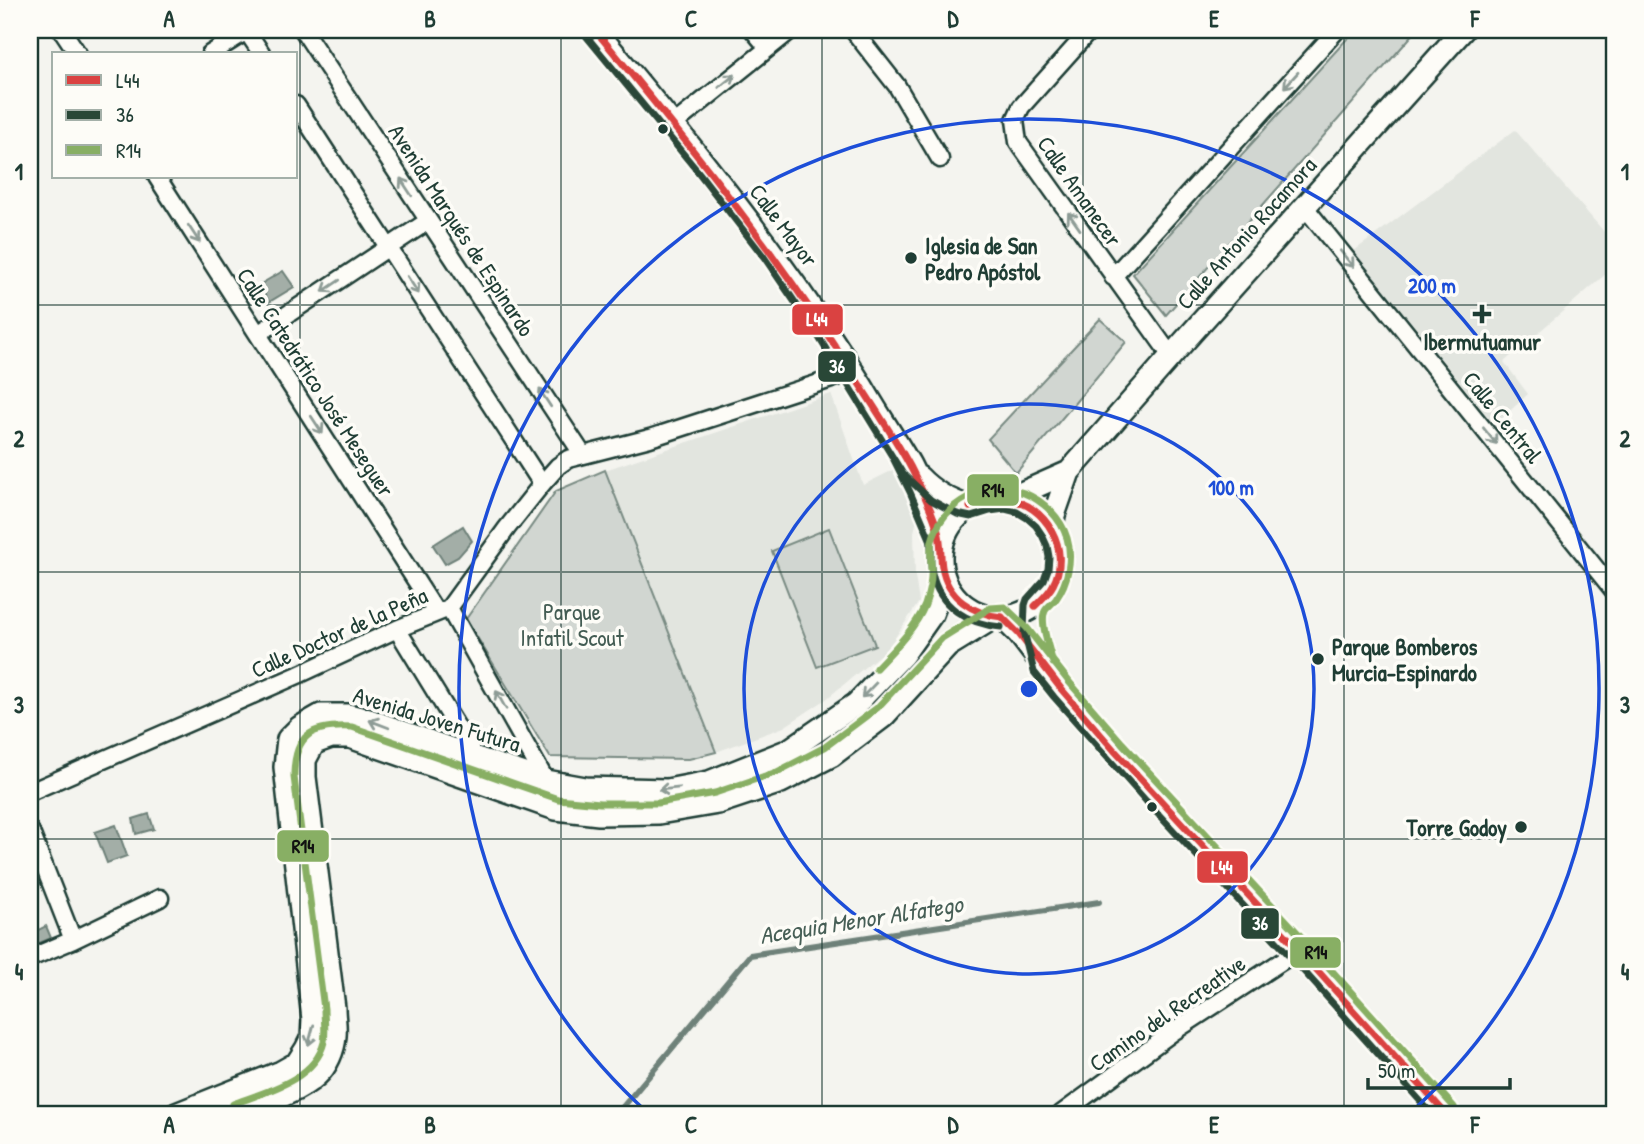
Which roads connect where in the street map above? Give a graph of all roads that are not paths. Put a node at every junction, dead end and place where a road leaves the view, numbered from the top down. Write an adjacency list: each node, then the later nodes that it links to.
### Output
1 (62, 30): 12 (street)
2 (247, 30): 13 (street); 14 (street)
3 (303, 30): 20 (street, Avenida Marqués de Espinardo, one-way to 3)
4 (595, 30): 16 (street, Calle Mayor)
5 (753, 30): 11 (street)
6 (791, 30): 11 (street)
7 (853, 30): 17 (street)
8 (1090, 30): 22 (street, Calle Amanecer, one-way to 8)
9 (1337, 30): 22 (street, one-way to 22)
10 (1452, 34): 19 (street, Calle Antonio Rocamora)
11 (768, 48): 16 (street, one-way to 11)
12 (77, 52)
13 (212, 52)
14 (261, 52)
15 (298, 108): 21 (street)
16 (674, 124): 25 (street, Calle Mayor)
17 (940, 159)
18 (158, 178): 23 (street, Calle Catedrático José Meseguer, one-way to 23)
19 (1304, 206): 24 (street, Calle Antonio Rocamora); 35 (street, Calle Central, one-way to 35)
20 (428, 221): 21 (street); 26 (street, Avenida Marqués de Espinardo, one-way to 20)
21 (388, 247): 23 (street, one-way to 23); 29 (street, one-way to 29)
22 (1113, 277): 24 (street, Calle Amanecer)
23 (258, 334): 37 (street, Calle Catedrático José Meseguer, one-way to 37)
24 (1171, 356): 28 (street, Calle Antonio Rocamora)
25 (853, 372): 26 (street, Calle Doctor de la Peña); 27 (street, Calle Mayor)
26 (583, 455): 29 (street, Calle Doctor de la Peña)
27 (911, 467): 31 (street, Calle Mayor); 33 (street, Calle Mayor)
28 (1069, 472): 30 (street, Calle Antonio Rocamora); 32 (street, Calle Antonio Rocamora)
29 (542, 484): 37 (street, Calle Doctor de la Peña)
30 (1007, 499): 31 (street); 32 (street)
31 (970, 507): 33 (street)
32 (1052, 530): 36 (street)
33 (942, 544): 34 (street)
34 (942, 572): 38 (street); 42 (street, Avenida Joven Futura, one-way to 42)
35 (1614, 592)
36 (1035, 606): 38 (street); 40 (street)
37 (442, 610): 39 (street, Calle Doctor de la Peña); 42 (street, Calle Catedrático José Meseguer, one-way to 37)
38 (998, 617): 40 (street); 50 (street, Avenida Joven Futura)
39 (397, 629): 41 (street); 43 (street, Calle Doctor de la Peña)
40 (1043, 666): 47 (street)
41 (476, 758): 42 (street, Avenida Joven Futura); 49 (street, Avenida Joven Futura, one-way to 49)
42 (546, 781)
43 (30, 792)
44 (30, 830): 46 (street)
45 (160, 898): 46 (street)
46 (73, 940): 48 (street)
47 (1300, 950): 51 (street, Camino del Recreative); 52 (street)
48 (30, 958)
49 (177, 1114)
50 (237, 1114)
51 (1062, 1114)
52 (1446, 1114)

